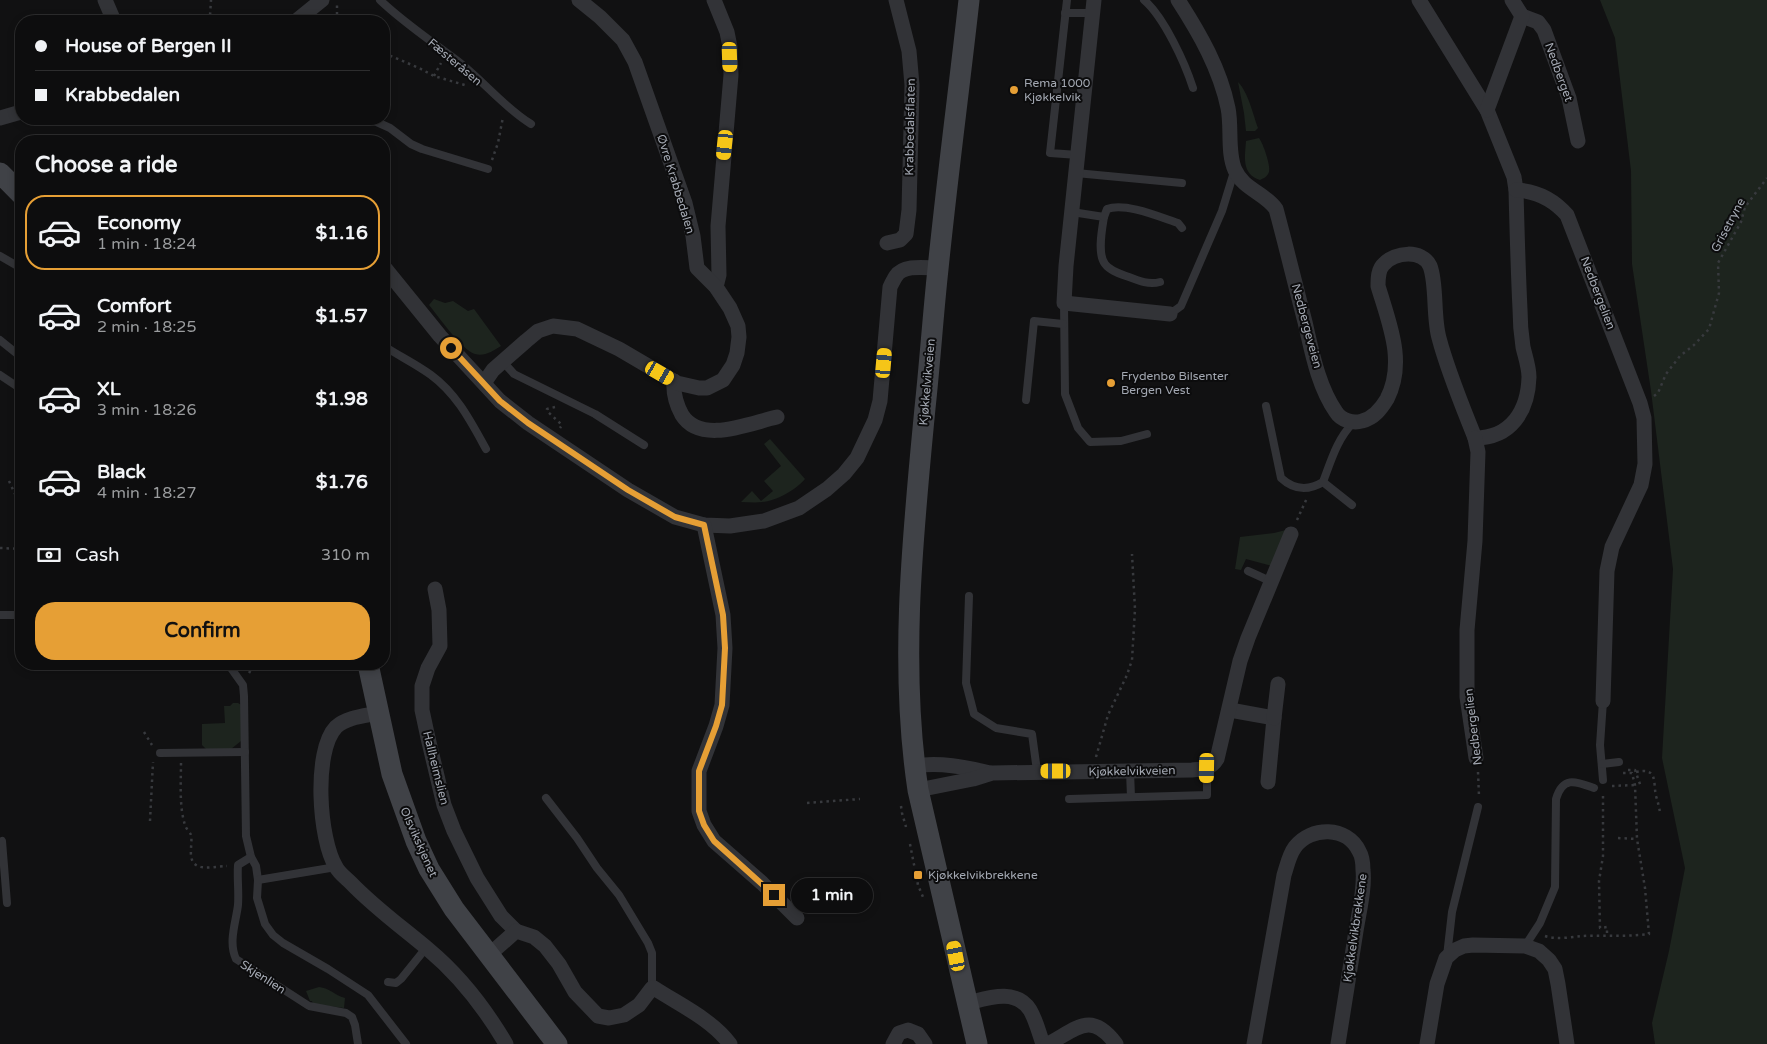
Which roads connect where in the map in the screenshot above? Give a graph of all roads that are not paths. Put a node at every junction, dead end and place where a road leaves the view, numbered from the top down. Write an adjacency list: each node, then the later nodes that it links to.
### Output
1 (105, 0): 15 (street)
2 (322, 0): 16 (street)
3 (380, 0): 22 (lane, Fæsteråsen)
4 (714, 0): 42 (street)
5 (896, 0): 36 (street, Krabbedalsflaten)
6 (969, 0): 39 (main road, Kjøkkelvikveien)
7 (1067, 0): 14 (lane)
8 (1144, 0): 18 (lane)
9 (1178, 0): 27 (street)
10 (1420, 0): 19 (street)
11 (1512, 0): 17 (street, Nedberget)
12 (582, 1): 42 (street, Øvre Krabbedalen)
13 (1093, 6): 14 (lane); 25 (street)
14 (1065, 13): 25 (lane)
15 (111, 15)
16 (303, 15)
17 (1522, 16): 19 (street); 24 (street, Nedberget)
18 (1193, 88)
19 (1487, 110): 32 (street)
20 (15, 114): 21 (street)
21 (0, 118)
22 (530, 124)
23 (383, 125): 26 (lane)
24 (1578, 141)
25 (1078, 155): 29 (street)
26 (488, 169)
27 (1235, 170): 44 (lane); 57 (street, Nedbergeveien)
28 (0, 173): 31 (main road)
29 (1076, 173): 30 (lane); 33 (street)
30 (1182, 183)
31 (15, 188)
32 (1516, 190): 59 (street); 75 (street, Nedbergelien)
33 (1072, 212): 34 (lane); 43 (street)
34 (1104, 217): 35 (lane); 41 (lane)
35 (1182, 228)
36 (887, 244)
37 (0, 256): 38 (lane)
38 (15, 265)
39 (938, 268): 64 (street); 83 (main road, Kjøkkelvikveien)
40 (390, 274): 52 (street)
41 (1160, 282)
42 (716, 287): 51 (street, Øvre Krabbedalen)
43 (1064, 303): 44 (street); 45 (lane)
44 (1170, 314)
45 (1063, 324): 54 (lane); 58 (lane)
46 (0, 340): 48 (lane)
47 (390, 350): 61 (lane)
48 (15, 352)
49 (504, 360): 51 (street, Øvre Krabbedalen); 52 (street, Øvre Krabbedalen); 60 (lane)
50 (0, 375): 53 (lane)
51 (674, 381): 56 (street)
52 (484, 383): 64 (street)
53 (15, 385)
54 (1026, 400)
55 (1266, 406): 62 (lane)
56 (777, 417)
57 (1353, 422): 59 (street, Nedbergelien); 62 (lane)
58 (1147, 434)
59 (1475, 438): 81 (street, Nedbergelien)
60 (644, 445)
61 (486, 450)
62 (1324, 482): 63 (lane)
63 (1352, 505)
64 (704, 525): 102 (street)
65 (1291, 534): 67 (street)
66 (1248, 571): 67 (lane)
67 (1270, 581): 76 (street)
68 (435, 590): 103 (street, Hallheimslien)
69 (969, 596): 86 (lane)
70 (0, 615): 71 (lane)
71 (15, 615)
72 (232, 670): 79 (lane)
73 (369, 670): 77 (main road, Olsvikskjenet)
74 (1278, 684): 78 (street)
75 (1603, 701): 82 (lane)
76 (1230, 710): 78 (street); 84 (street)
77 (379, 713): 99 (street); 106 (main road, Olsvikskjenet)
78 (1274, 718): 89 (street)
79 (245, 752): 80 (lane); 98 (lane)
80 (160, 754)
81 (1476, 758)
82 (1602, 764): 85 (lane); 90 (lane)
83 (914, 766): 88 (street, Kjøkkelvikveien); 92 (main road, Kjøkkelvikveien)
84 (1207, 768): 87 (street, Kjøkkelvikveien); 93 (lane)
85 (1620, 768)
86 (1037, 771): 87 (street, Kjøkkelvikveien); 88 (street, Kjøkkelvikveien)
87 (1130, 771): 93 (lane)
88 (992, 773): 92 (street, Kjøkkelvikveien)
89 (1268, 782)
90 (1604, 783)
91 (1594, 788): 104 (lane)
92 (918, 790): 110 (main road, Kjøkkelvikveien)
93 (1131, 797): 95 (lane)
94 (546, 798): 109 (lane)
95 (1069, 799)
96 (1478, 807): 107 (lane)
97 (0, 842): 101 (lane)
98 (251, 857): 100 (lane); 111 (lane, Skjenlien)
99 (336, 867): 100 (lane); 105 (street)
100 (258, 880): 112 (lane)
101 (7, 903)
102 (797, 918)
103 (516, 931): 106 (street); 109 (street, Hallheimslien)
104 (1525, 946): 107 (street); 125 (street)
105 (426, 948): 108 (lane); 113 (street)
106 (489, 954): 114 (main road, Olsvikskjenet)
107 (1446, 958): 124 (street)
108 (388, 982)
109 (652, 988): 115 (street)
110 (968, 1003): 118 (main road, Kjøkkelvikveien); 119 (street)
111 (358, 1044)
112 (406, 1044)
113 (506, 1044)
114 (558, 1044)
115 (730, 1044)
116 (893, 1044): 117 (street)
117 (925, 1044)
118 (977, 1044)
119 (1043, 1044)
120 (1048, 1044): 121 (street)
121 (1116, 1044)
122 (1254, 1044): 123 (street, Kjøkkelvikbrekkene)
123 (1338, 1044)
124 (1427, 1044)
125 (1567, 1044)

